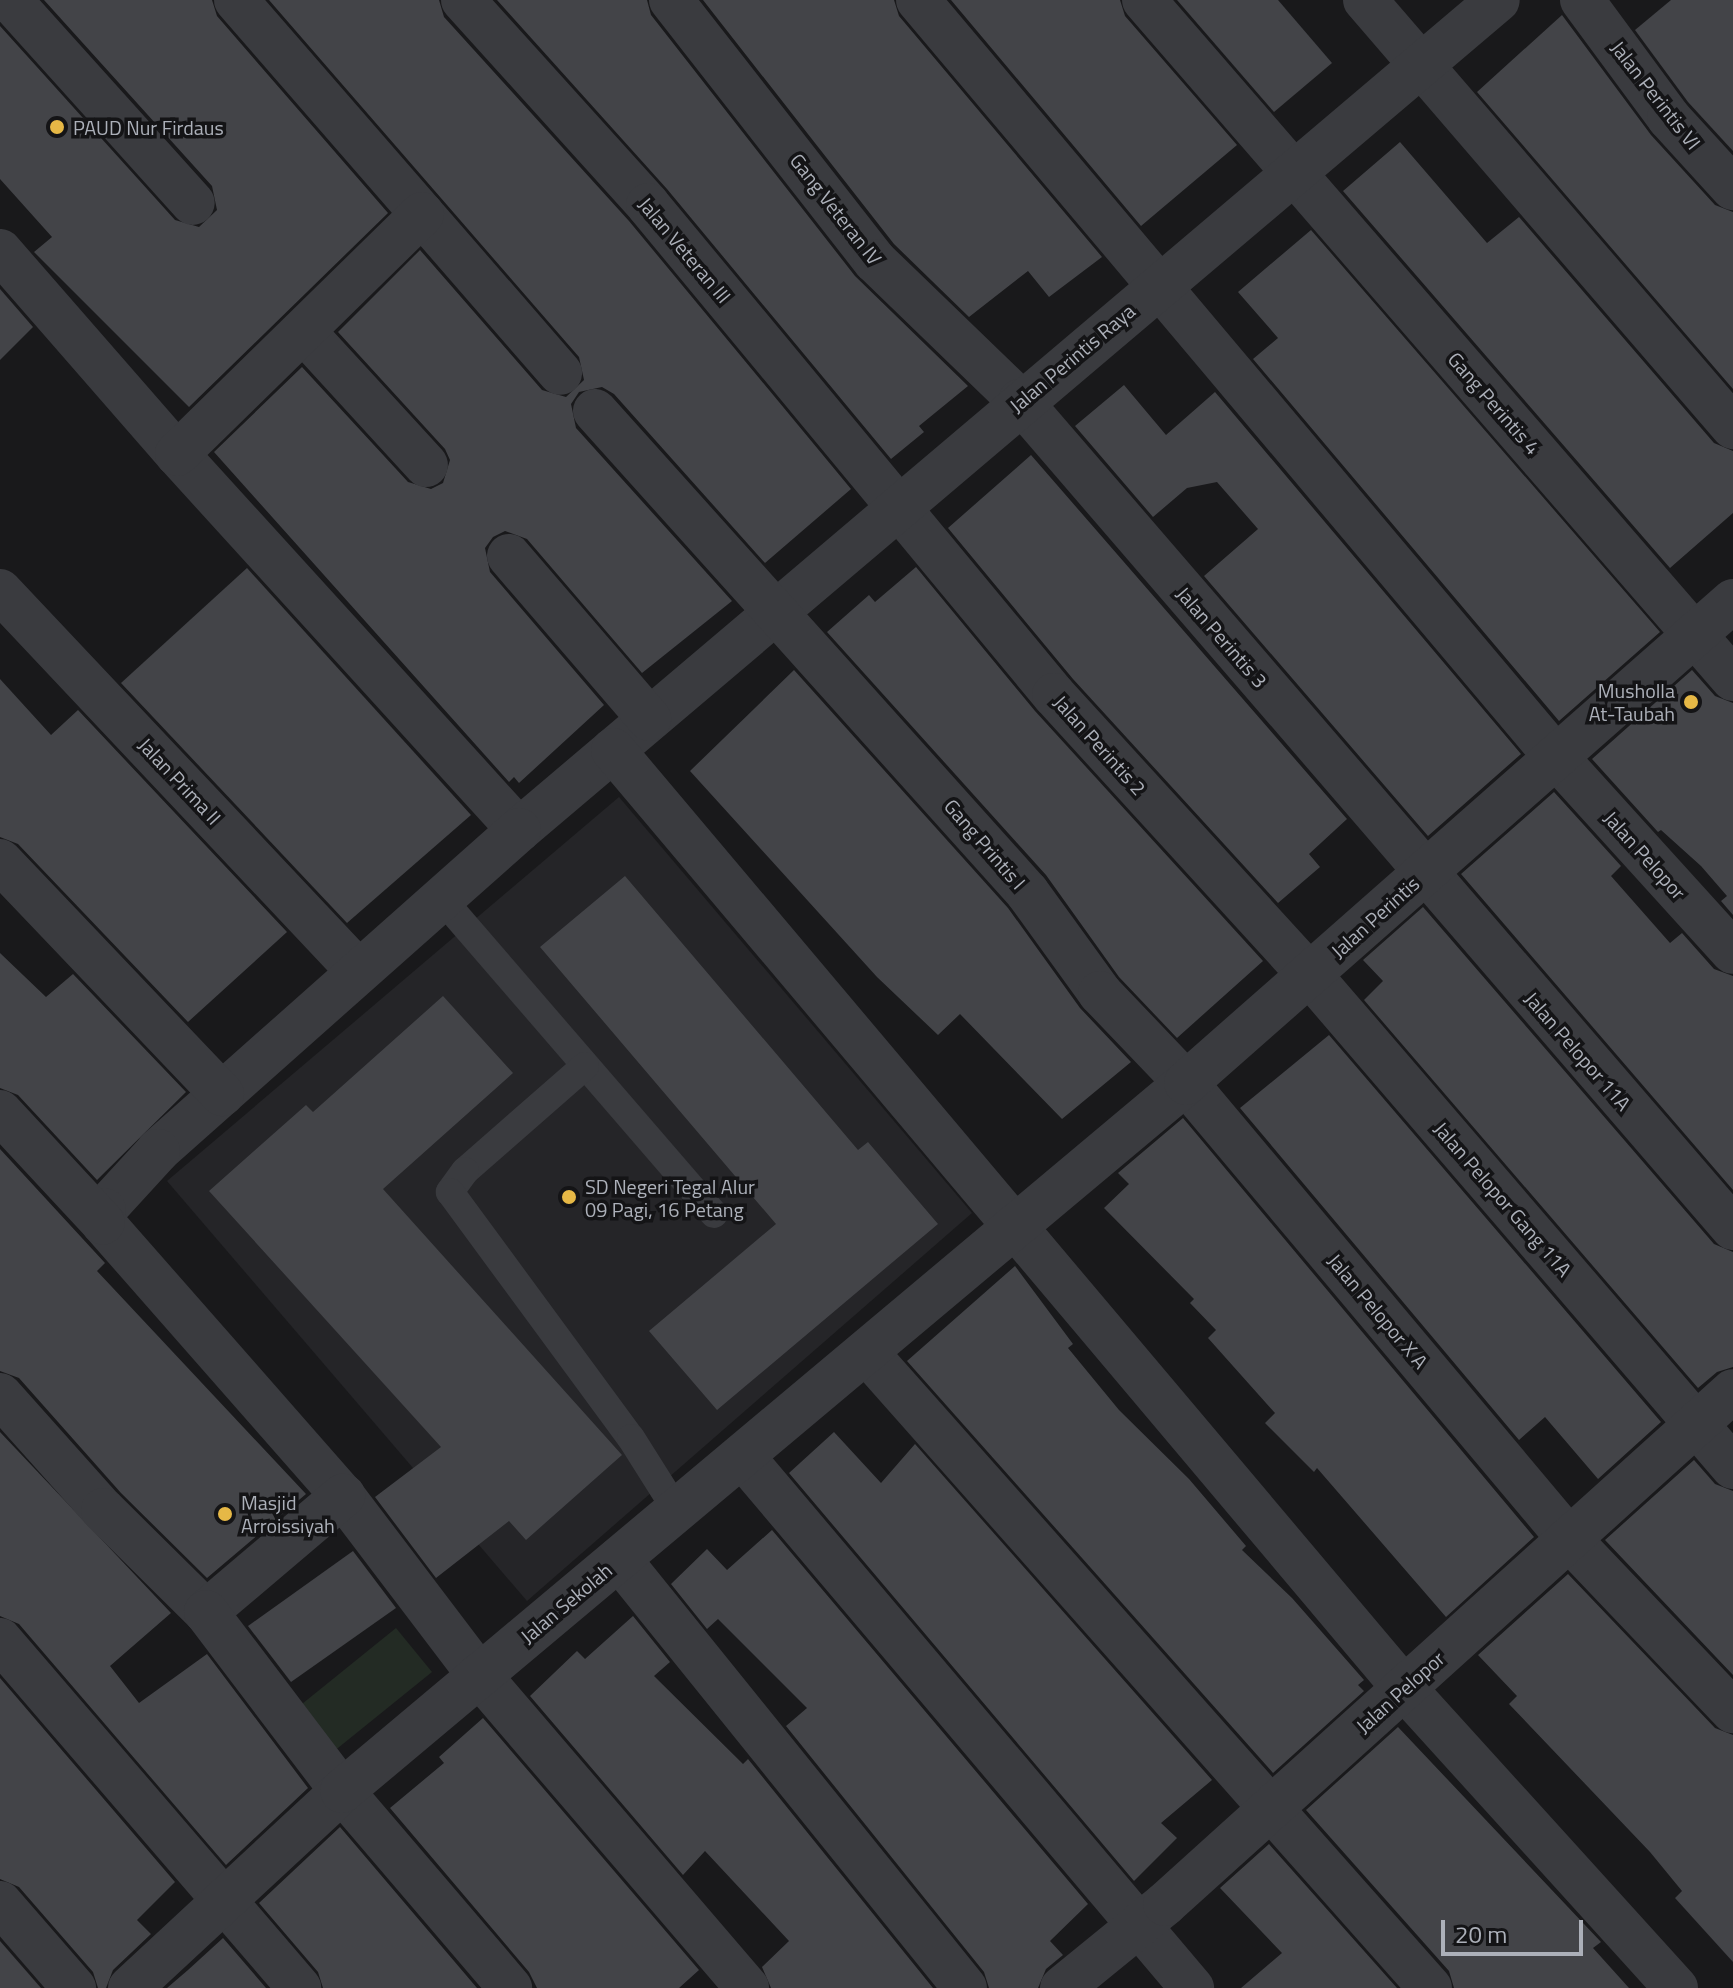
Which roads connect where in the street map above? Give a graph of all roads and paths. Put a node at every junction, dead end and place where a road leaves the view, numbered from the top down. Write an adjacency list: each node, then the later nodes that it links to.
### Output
1 (10, 0): 13 (street)
2 (236, 0): 14 (street)
3 (463, 0): 24 (street, Jalan Veteran III)
4 (671, 0): 19 (street, Gang Veteran IV)
5 (918, 0): 16 (street)
6 (1144, 0): 11 (street, Gang Perintis 4)
7 (1365, 0): 10 (street)
8 (1498, 0): 10 (street, Jalan Perintis Raya)
9 (1582, 0): 12 (street, Jalan Perintis VI)
10 (1422, 65): 11 (street, Jalan Perintis Raya); 21 (street)
11 (1294, 171): 16 (street, Jalan Perintis Raya); 29 (street, Gang Perintis 4)
12 (1733, 188)
13 (193, 203)
14 (422, 214): 17 (street); 18 (street)
15 (0, 251): 22 (street)
16 (1158, 284): 19 (street, Jalan Perintis Raya); 33 (street)
17 (305, 333): 22 (street); 23 (street)
18 (560, 373)
19 (1020, 401): 24 (street, Jalan Perintis Raya); 36 (street, Jalan Perintis 3)
20 (595, 411): 28 (street, Gang Printis I)
21 (1733, 427)
22 (177, 454): 34 (street)
23 (426, 465)
24 (897, 509): 28 (street, Jalan Perintis Raya); 40 (street, Jalan Perintis 2)
25 (509, 556): 31 (street)
26 (0, 591): 39 (street, Jalan Prima II)
27 (1733, 601): 29 (street, Jalan Perintis)
28 (773, 613): 31 (street, Jalan Perintis Raya); 42 (street, Gang Printis I)
29 (1694, 635): 30 (street, Gang Perintis 4); 33 (street, Jalan Perintis)
30 (1733, 679)
31 (649, 719): 32 (street, Jalan Perintis Raya)
32 (613, 750): 34 (street, Jalan Perintis Raya); 48 (street)
33 (1556, 757): 36 (street, Jalan Perintis); 38 (street, Jalan Pelopor)
34 (519, 830): 37 (street, Jalan Perintis Raya)
35 (0, 861): 43 (street)
36 (1424, 873): 40 (street, Jalan Perintis); 47 (street, Jalan Pelopor 11A)
37 (442, 899): 39 (street, Jalan Perintis Raya); 41 (lane)
38 (1733, 952)
39 (359, 972): 43 (street, Jalan Perintis Raya)
40 (1310, 975): 42 (street, Jalan Perintis); 52 (street, Jalan Pelopor Gang 11A)
41 (585, 1066): 45 (lane); 56 (lane)
42 (1186, 1083): 48 (street, Jalan Perintis); 57 (street, Jalan Pelopor X A)
43 (222, 1094): 46 (street, Jalan Perintis Raya)
44 (0, 1112): 46 (street)
45 (714, 1214)
46 (103, 1223): 55 (street)
47 (1733, 1228)
48 (1013, 1229): 49 (street, Jalan Sekolah); 62 (street)
49 (866, 1352): 53 (street, Jalan Sekolah); 65 (street)
50 (1733, 1391): 52 (street, Jalan Pelopor)
51 (0, 1395): 59 (street)
52 (1696, 1424): 54 (street, Jalan Pelopor Gang 11A); 57 (street, Jalan Pelopor)
53 (742, 1456): 56 (street, Jalan Sekolah); 68 (street)
54 (1733, 1467)
55 (343, 1496): 59 (street); 61 (street)
56 (677, 1511): 58 (street, Jalan Sekolah)
57 (1569, 1539): 62 (street, Jalan Pelopor); 63 (street, Jalan Pelopor X A)
58 (619, 1559): 61 (street, Jalan Sekolah); 74 (street)
59 (206, 1612): 64 (street)
60 (0, 1640): 66 (street)
61 (479, 1675): 64 (street, Jalan Sekolah); 73 (street)
62 (1404, 1688): 65 (street, Jalan Pelopor); 78 (street)
63 (1733, 1711)
64 (342, 1791): 66 (street, Jalan Sekolah); 72 (street)
65 (1272, 1808): 68 (street, Jalan Pelopor); 77 (street)
66 (223, 1900): 70 (street, Jalan Sekolah); 71 (street)
67 (0, 1903): 69 (street)
68 (1136, 1927): 75 (street, Jalan Pelopor); 76 (street)
69 (74, 1988)
70 (130, 1988)
71 (299, 1988)
72 (510, 1988)
73 (747, 1988)
74 (965, 1988)
75 (1062, 1988)
76 (1192, 1988)
77 (1430, 1988)
78 (1676, 1988)

